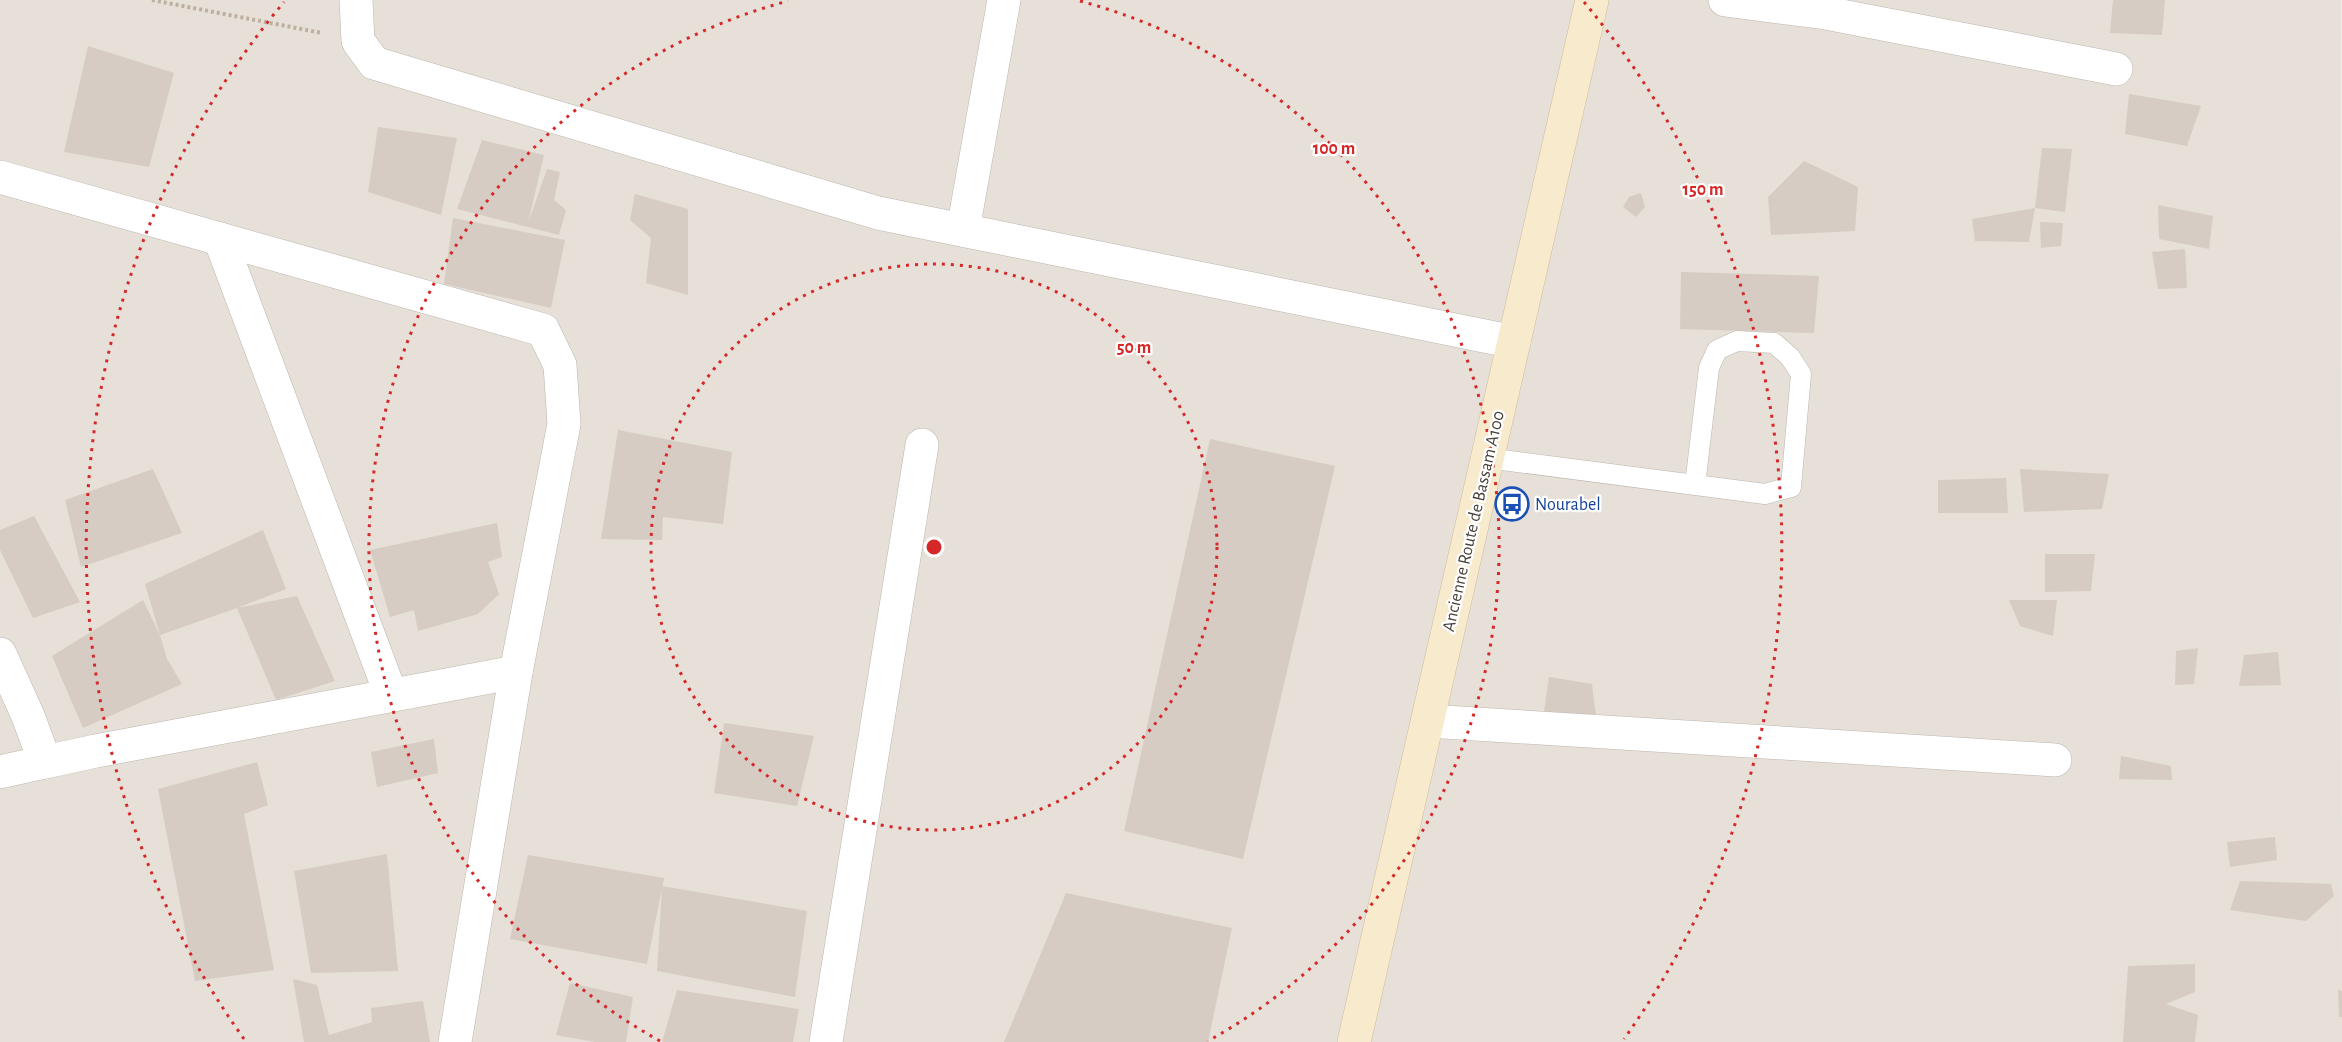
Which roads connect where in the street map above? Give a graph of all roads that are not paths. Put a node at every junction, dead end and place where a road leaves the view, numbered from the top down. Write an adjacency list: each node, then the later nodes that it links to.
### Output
1 (356, 0): 7 (street)
2 (1004, 0): 7 (street)
3 (1592, 0): 9 (main road, Ancienne Route de Bassam A100)
4 (1725, 0): 5 (street)
5 (2116, 69)
6 (0, 177): 8 (street)
7 (963, 230): 9 (street)
8 (220, 239): 14 (street); 15 (street)
9 (1514, 342): 11 (main road, Ancienne Route de Bassam A100)
10 (922, 445): 21 (street)
11 (1487, 458): 12 (lane); 16 (main road, Ancienne Route de Bassam A100)
12 (1695, 485): 12 (lane)
13 (0, 654): 18 (street)
14 (516, 672): 15 (street); 20 (street)
15 (391, 695): 18 (street)
16 (1428, 722): 17 (street); 22 (main road, Ancienne Route de Bassam A100)
17 (2055, 760)
18 (45, 762): 19 (street)
19 (0, 772)
20 (455, 1042)
21 (826, 1042)
22 (1354, 1042)

